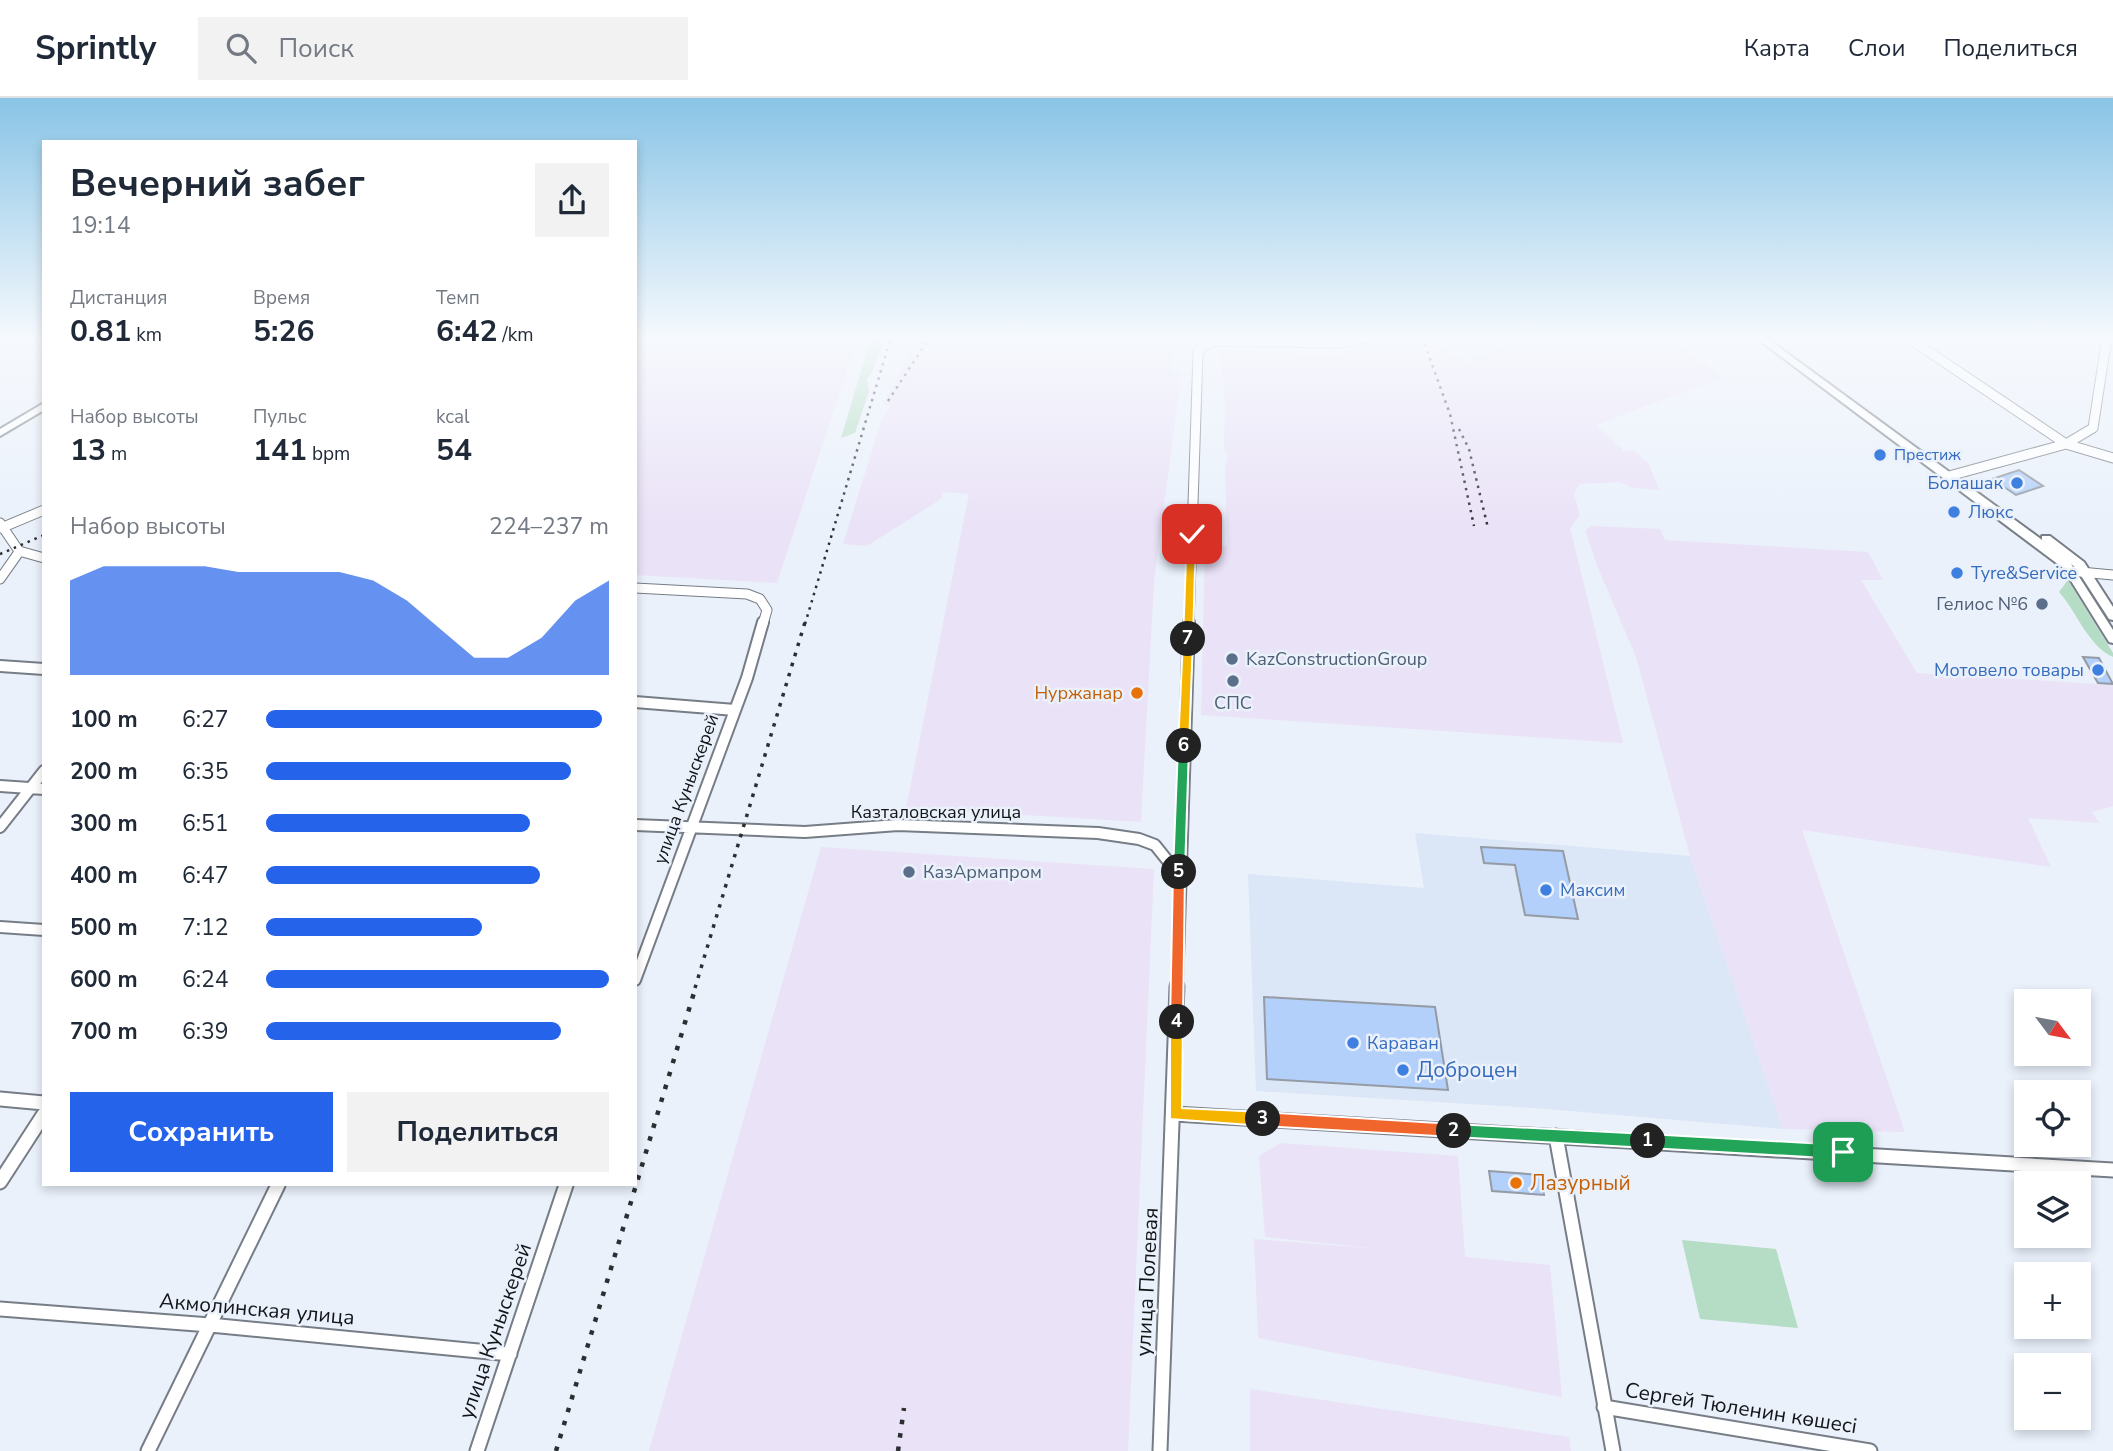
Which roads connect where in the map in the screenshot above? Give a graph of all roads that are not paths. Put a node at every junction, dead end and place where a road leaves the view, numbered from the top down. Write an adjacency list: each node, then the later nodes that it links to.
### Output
1 (1196, 400): 34 (street)
2 (1848, 400): 10 (main road)
3 (1855, 400): 10 (main road)
4 (2001, 400): 8 (street)
5 (2097, 400): 8 (street)
6 (42, 407): 7 (main road)
7 (0, 432)
8 (2066, 444): 9 (street); 10 (street)
9 (2113, 458)
10 (1954, 475): 16 (main road); 17 (main road)
11 (42, 511): 12 (street)
12 (2, 526): 13 (street)
13 (5, 539): 14 (street)
14 (19, 552): 15 (street); 19 (street)
15 (42, 558)
16 (2070, 571): 17 (street); 22 (main road)
17 (2085, 572): 18 (street); 21 (main road)
18 (2113, 575)
19 (0, 579)
20 (637, 588): 26 (street, улица Куныскерей)
21 (2113, 616)
22 (2113, 639)
23 (0, 666): 24 (street)
24 (42, 669)
25 (637, 702): 26 (street)
26 (735, 710): 33 (street, улица Куныскерей)
27 (42, 773): 29 (street)
28 (0, 786): 29 (street)
29 (30, 788): 30 (street); 32 (street)
30 (42, 789)
31 (637, 825): 33 (street, Казталовская улица)
32 (0, 827)
33 (692, 829): 34 (street, Казталовская улица); 37 (street, улица Куныскерей)
34 (1179, 875): 40 (street, улица Полевая)
35 (0, 927): 36 (street)
36 (42, 930)
37 (637, 970)
38 (0, 1099): 39 (street)
39 (42, 1103)
40 (1175, 1114): 42 (street); 53 (street, улица Полевая)
41 (42, 1118): 44 (street)
42 (1556, 1136): 43 (street); 50 (street)
43 (2113, 1170)
44 (0, 1182)
45 (278, 1186): 48 (street)
46 (566, 1186): 49 (street, улица Куныскерей)
47 (0, 1309): 48 (street, Акмолинская улица)
48 (210, 1325): 49 (street, Акмолинская улица); 51 (street)
49 (510, 1354): 52 (street, улица Куныскерей)
50 (1604, 1407): 54 (street); 55 (street, Сергей Тюленин көшесі)
51 (148, 1451)
52 (477, 1451)
53 (1160, 1451)
54 (1612, 1451)
55 (1870, 1451)

